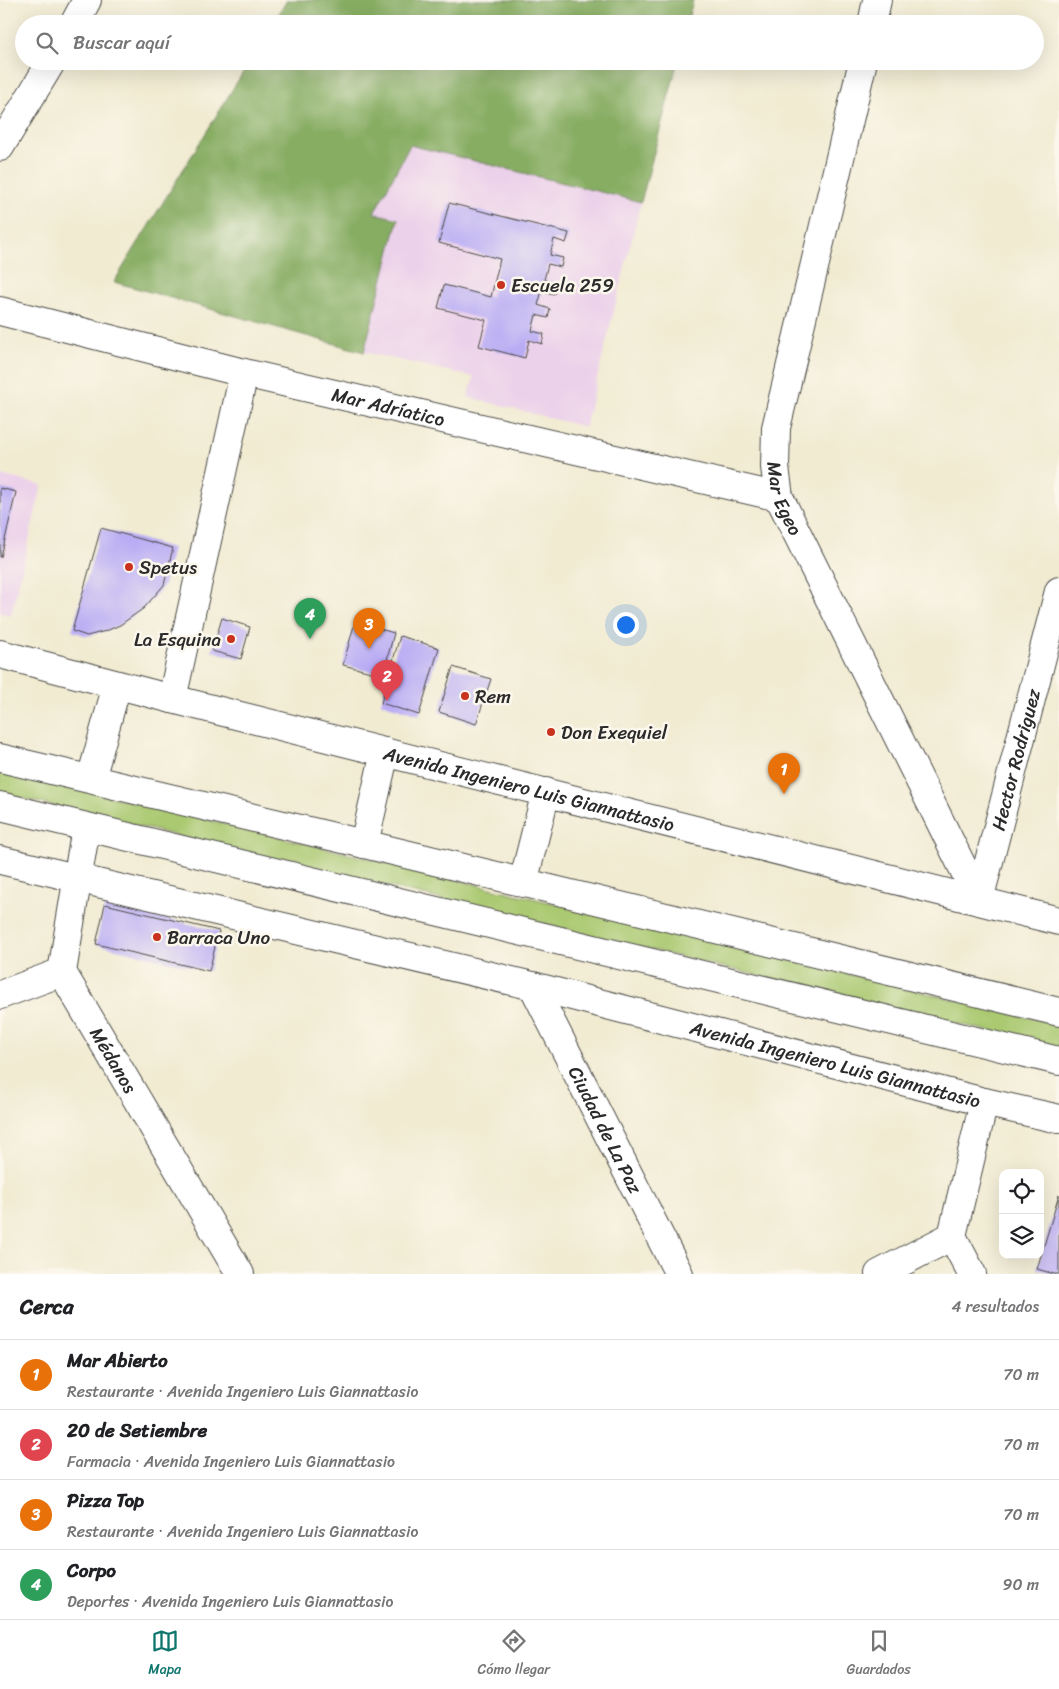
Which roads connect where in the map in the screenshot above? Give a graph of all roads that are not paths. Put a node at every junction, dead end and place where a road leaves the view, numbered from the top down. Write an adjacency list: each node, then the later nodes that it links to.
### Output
1 (88, 0): 3 (street)
2 (877, 0): 4 (street)
3 (79, 15)
4 (874, 15)
5 (46, 70): 7 (street)
6 (861, 70): 10 (street, Mar Egeo)
7 (4, 132)
8 (0, 311): 9 (street, Mar Adríatico)
9 (244, 373): 10 (street, Mar Adríatico); 14 (street)
10 (779, 496): 25 (street, Mar Egeo)
11 (1059, 591): 25 (street, Hector Rodriguez)
12 (0, 654): 13 (street, Avenida Ingeniero Luis Giannattasio)
13 (117, 685): 14 (street, Avenida Ingeniero Luis Giannattasio); 17 (street)
14 (172, 699): 15 (street, Avenida Ingeniero Luis Giannattasio)
15 (385, 752): 18 (street, Avenida Ingeniero Luis Giannattasio); 21 (street)
16 (0, 758): 17 (street)
17 (91, 779): 21 (street)
18 (546, 792): 24 (street); 25 (street, Avenida Ingeniero Luis Giannattasio)
19 (0, 806): 20 (street)
20 (86, 827): 23 (street); 31 (street)
21 (364, 844): 24 (street)
22 (0, 860): 23 (street, Avenida Ingeniero Luis Giannattasio)
23 (77, 879): 27 (street); 28 (street, Avenida Ingeniero Luis Giannattasio)
24 (524, 883): 30 (street)
25 (979, 900): 26 (street, Avenida Ingeniero Luis Giannattasio)
26 (1059, 921)
27 (62, 972): 29 (street); 35 (street, Médanos)
28 (533, 986): 32 (street, Avenida Ingeniero Luis Giannattasio); 36 (street, Ciudad de La Paz)
29 (0, 995)
30 (1059, 1012)
31 (1059, 1061)
32 (984, 1102): 33 (street, Avenida Ingeniero Luis Giannattasio); 34 (street)
33 (1059, 1119)
34 (952, 1236): 37 (street); 38 (street)
35 (240, 1274)
36 (679, 1274)
37 (879, 1274)
38 (972, 1274)

